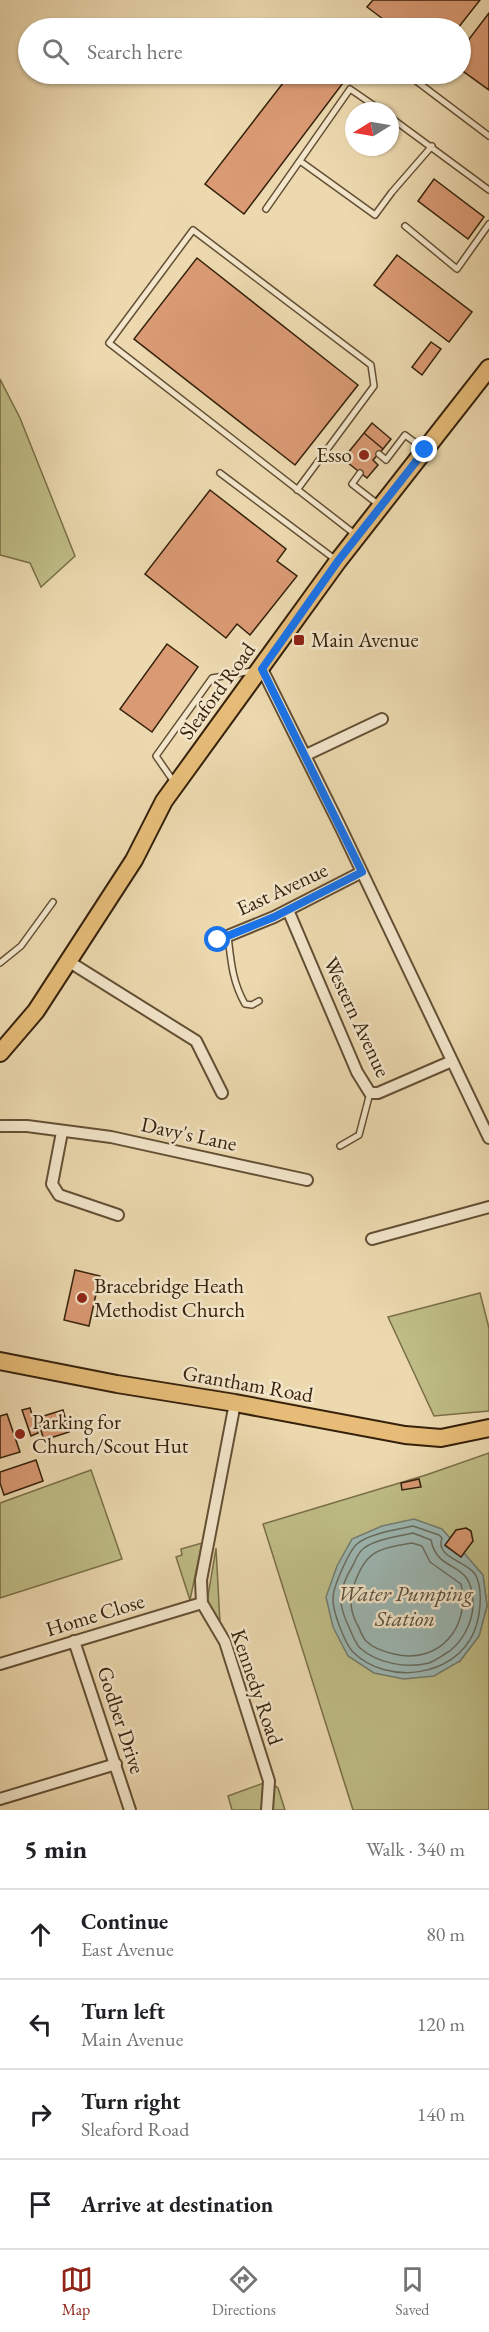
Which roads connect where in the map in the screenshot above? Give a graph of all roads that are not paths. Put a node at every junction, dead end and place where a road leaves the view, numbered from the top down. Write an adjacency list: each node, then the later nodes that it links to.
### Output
1 (419, 84): 4 (lane)
2 (369, 102): 6 (lane)
3 (399, 123): 5 (lane)
4 (489, 136)
5 (432, 146): 6 (lane); 7 (lane)
6 (300, 161): 8 (lane)
7 (489, 190)
8 (266, 209)
9 (489, 224): 10 (lane)
10 (405, 226)
11 (489, 368): 12 (main road, Sleaford Road)
12 (425, 450): 13 (lane); 17 (main road, Sleaford Road)
13 (379, 454)
14 (220, 473): 19 (lane)
15 (360, 473): 17 (lane)
16 (297, 490): 16 (lane); 18 (lane)
17 (381, 506): 18 (main road, Sleaford Road)
18 (357, 536): 19 (main road, Sleaford Road)
19 (338, 561): 20 (main road, Sleaford Road)
20 (262, 669): 22 (street); 23 (main road, Sleaford Road); 23 (lane)
21 (382, 718): 22 (street)
22 (306, 756): 24 (street)
23 (177, 786): 28 (main road, Sleaford Road)
24 (362, 872): 26 (street, East Avenue); 32 (street)
25 (53, 902): 29 (lane)
26 (288, 910): 27 (street, East Avenue); 34 (street, Western Avenue)
27 (223, 938): 30 (lane)
28 (68, 961): 31 (main road, Sleaford Road); 33 (street)
29 (0, 963)
30 (259, 1001)
31 (0, 1053)
32 (452, 1060): 34 (street, Western Avenue); 37 (street)
33 (222, 1093)
34 (370, 1093): 38 (lane)
35 (0, 1126): 36 (street, Davy's Lane)
36 (62, 1132): 39 (street, Davy's Lane); 41 (street)
37 (489, 1138)
38 (340, 1146)
39 (307, 1180)
40 (489, 1207): 42 (street)
41 (118, 1215)
42 (372, 1239)
43 (0, 1361): 44 (main road, Grantham Road)
44 (235, 1403): 45 (main road, Grantham Road); 46 (street)
45 (489, 1428)
46 (201, 1603): 47 (street, Home Close); 52 (street, Kennedy Road)
47 (74, 1641): 48 (street, Home Close); 49 (street, Godber Drive)
48 (0, 1664)
49 (116, 1764): 50 (street); 51 (street, Godber Drive)
50 (0, 1799)
51 (130, 1810)
52 (267, 1810)

